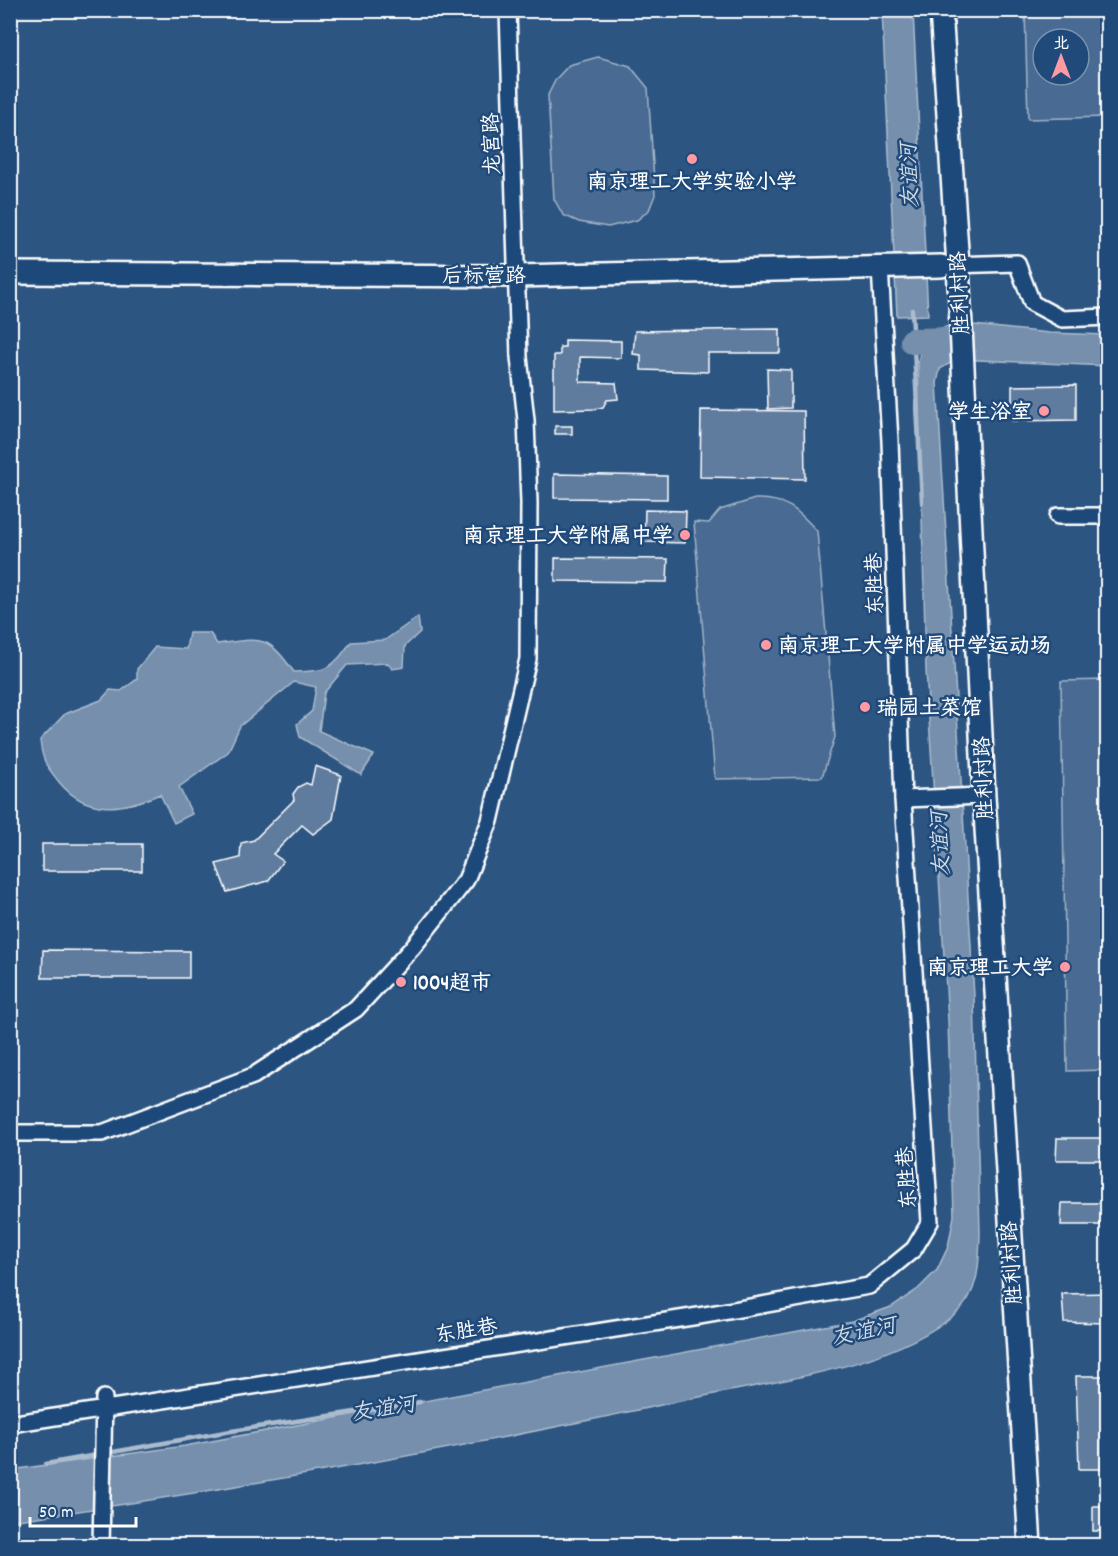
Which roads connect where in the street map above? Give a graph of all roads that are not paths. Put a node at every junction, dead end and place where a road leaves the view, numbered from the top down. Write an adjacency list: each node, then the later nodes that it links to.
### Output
1 (508, 10): 6 (street, 龙宫路)
2 (941, 10): 3 (street, 胜利村路)
3 (949, 265): 4 (street, 后标营路); 7 (street); 10 (street, 胜利村路)
4 (880, 267): 6 (street, 后标营路); 11 (street, 东胜巷)
5 (10, 273): 6 (street, 后标营路)
6 (517, 276): 12 (street, 龙宫路)
7 (1107, 317)
8 (1058, 516): 9 (street)
9 (1107, 516)
10 (984, 796): 11 (street); 16 (street, 胜利村路)
11 (910, 799): 13 (street, 东胜巷)
12 (10, 1133)
13 (104, 1403): 14 (street, 东胜巷); 15 (street)
14 (10, 1424)
15 (101, 1545)
16 (1030, 1545)

